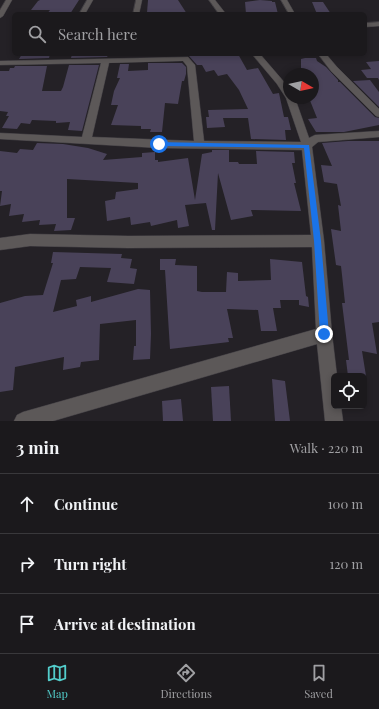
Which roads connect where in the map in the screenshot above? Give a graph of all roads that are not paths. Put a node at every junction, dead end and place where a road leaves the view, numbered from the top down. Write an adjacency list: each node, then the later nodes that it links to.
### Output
1 (10, 0): 10 (street)
2 (90, 0): 6 (street)
3 (140, 0): 7 (street)
4 (212, 0): 8 (street)
5 (284, 0): 9 (street)
6 (83, 12)
7 (137, 12)
8 (221, 12)
9 (291, 12)
10 (0, 16)
11 (379, 24): 12 (street)
12 (367, 25)
13 (62, 56): 18 (street)
14 (258, 56): 20 (street)
15 (324, 56): 22 (street)
16 (126, 57): 17 (street); 26 (street)
17 (106, 60): 18 (street); 25 (street)
18 (59, 62): 19 (street)
19 (0, 63)
20 (283, 85)
21 (292, 104): 27 (street)
22 (379, 114)
23 (379, 134): 27 (street)
24 (0, 136): 25 (street)
25 (86, 140): 26 (street)
26 (199, 145): 27 (street)
27 (307, 146): 28 (street)
28 (318, 241): 29 (street); 30 (street)
29 (0, 244)
30 (324, 334): 31 (street); 32 (street)
31 (23, 421)
32 (334, 421)

